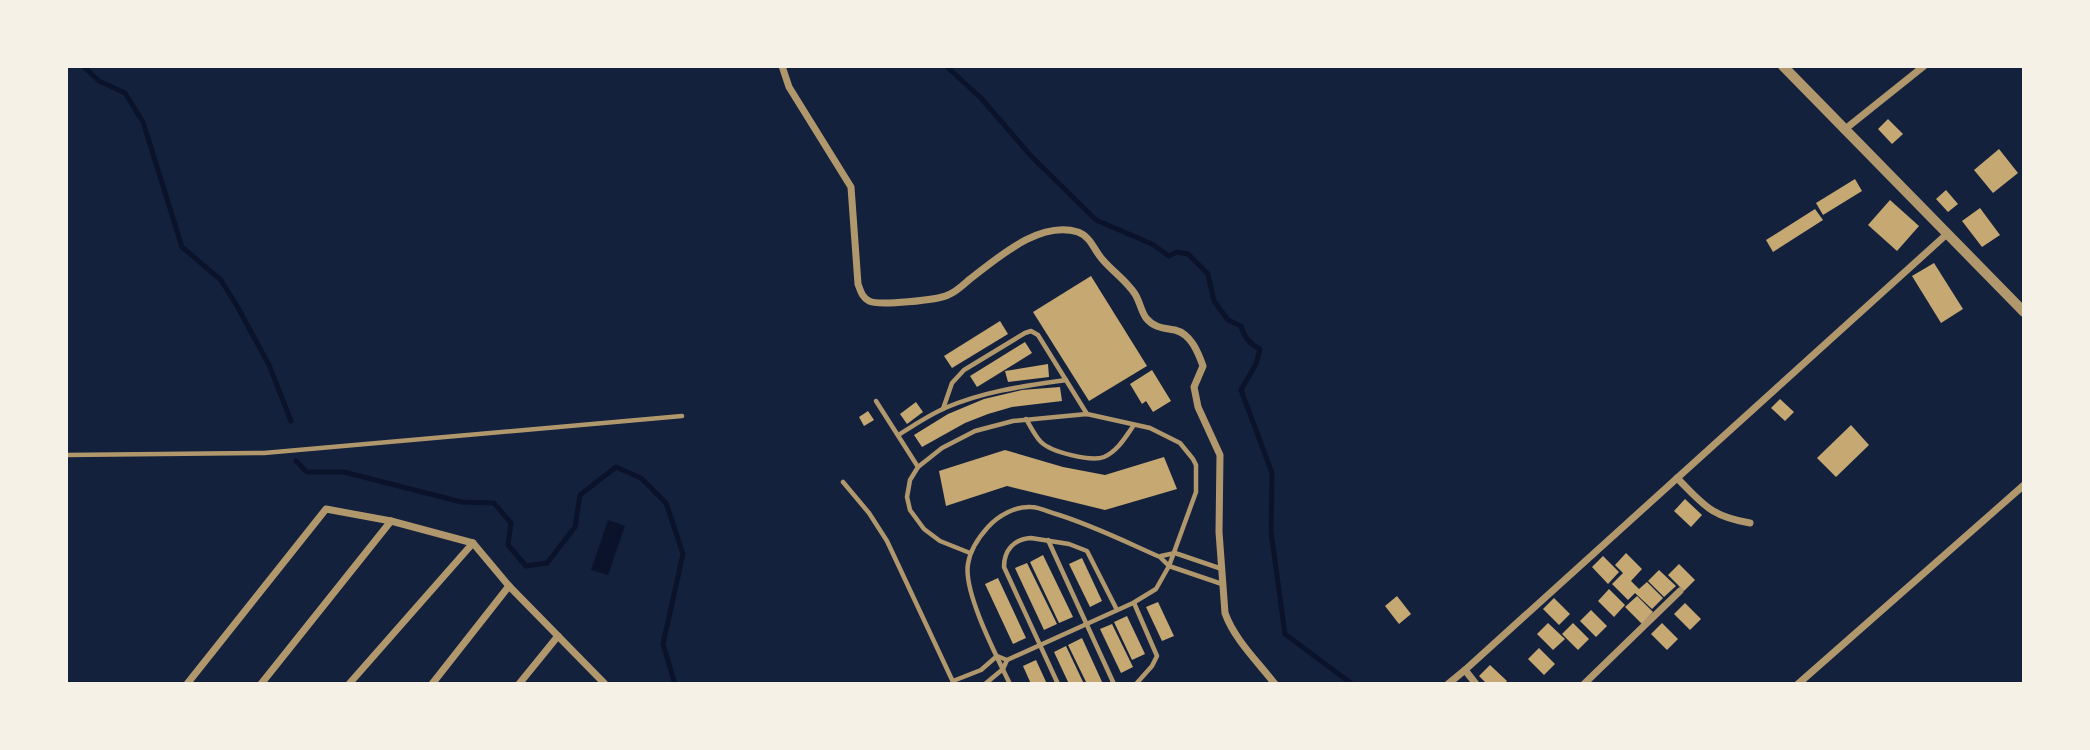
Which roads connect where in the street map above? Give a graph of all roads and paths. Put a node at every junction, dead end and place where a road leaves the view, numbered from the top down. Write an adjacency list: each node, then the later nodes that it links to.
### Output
1 (782, 66): 28 (street)
2 (1783, 66): 4 (street)
3 (1924, 66): 4 (street)
4 (1843, 130): 5 (street)
5 (1948, 233): 6 (street); 17 (street)
6 (2024, 312)
7 (1066, 380): 9 (lane); 9 (lane); 10 (lane)
8 (876, 401): 14 (lane)
9 (943, 409): 14 (lane)
10 (1087, 414): 12 (lane); 13 (lane)
11 (682, 416): 15 (lane)
12 (1026, 419): 13 (lane); 16 (lane)
13 (1134, 424): 25 (lane)
14 (898, 435): 16 (lane)
15 (66, 455)
16 (918, 467): 24 (lane)
17 (1677, 478): 21 (street); 40 (street)
18 (843, 482): 42 (lane)
19 (2024, 485): 57 (street)
20 (391, 521): 23 (street); 43 (street); 44 (street)
21 (1750, 523)
22 (1048, 540): 33 (lane); 34 (lane); 36 (lane)
23 (473, 543): 30 (street); 45 (street)
24 (970, 553): 26 (lane); 37 (lane)
25 (1175, 553): 26 (lane); 27 (lane); 28 (lane)
26 (1160, 556): 27 (lane)
27 (1170, 566): 29 (lane); 32 (lane)
28 (1222, 569): 29 (street)
29 (1222, 584): 53 (street)
30 (509, 586): 35 (street); 46 (street)
31 (1680, 591): 56 (street)
32 (1133, 603): 33 (lane); 52 (lane)
33 (1117, 610): 34 (lane)
34 (1086, 624): 36 (lane); 51 (lane)
35 (558, 636): 41 (street); 47 (street)
36 (1040, 645): 38 (lane); 50 (lane)
37 (997, 656): 38 (lane); 39 (lane); 42 (lane)
38 (1007, 660): 39 (lane)
39 (1003, 669): 48 (lane); 49 (lane)
40 (1465, 670): 54 (street); 55 (street)
41 (603, 682)
42 (953, 682)
43 (187, 684)
44 (261, 684)
45 (349, 684)
46 (432, 684)
47 (519, 684)
48 (985, 684)
49 (1010, 684)
50 (1058, 684)
51 (1114, 684)
52 (1136, 684)
53 (1275, 684)
54 (1448, 684)
55 (1476, 684)
56 (1584, 684)
57 (1798, 684)

